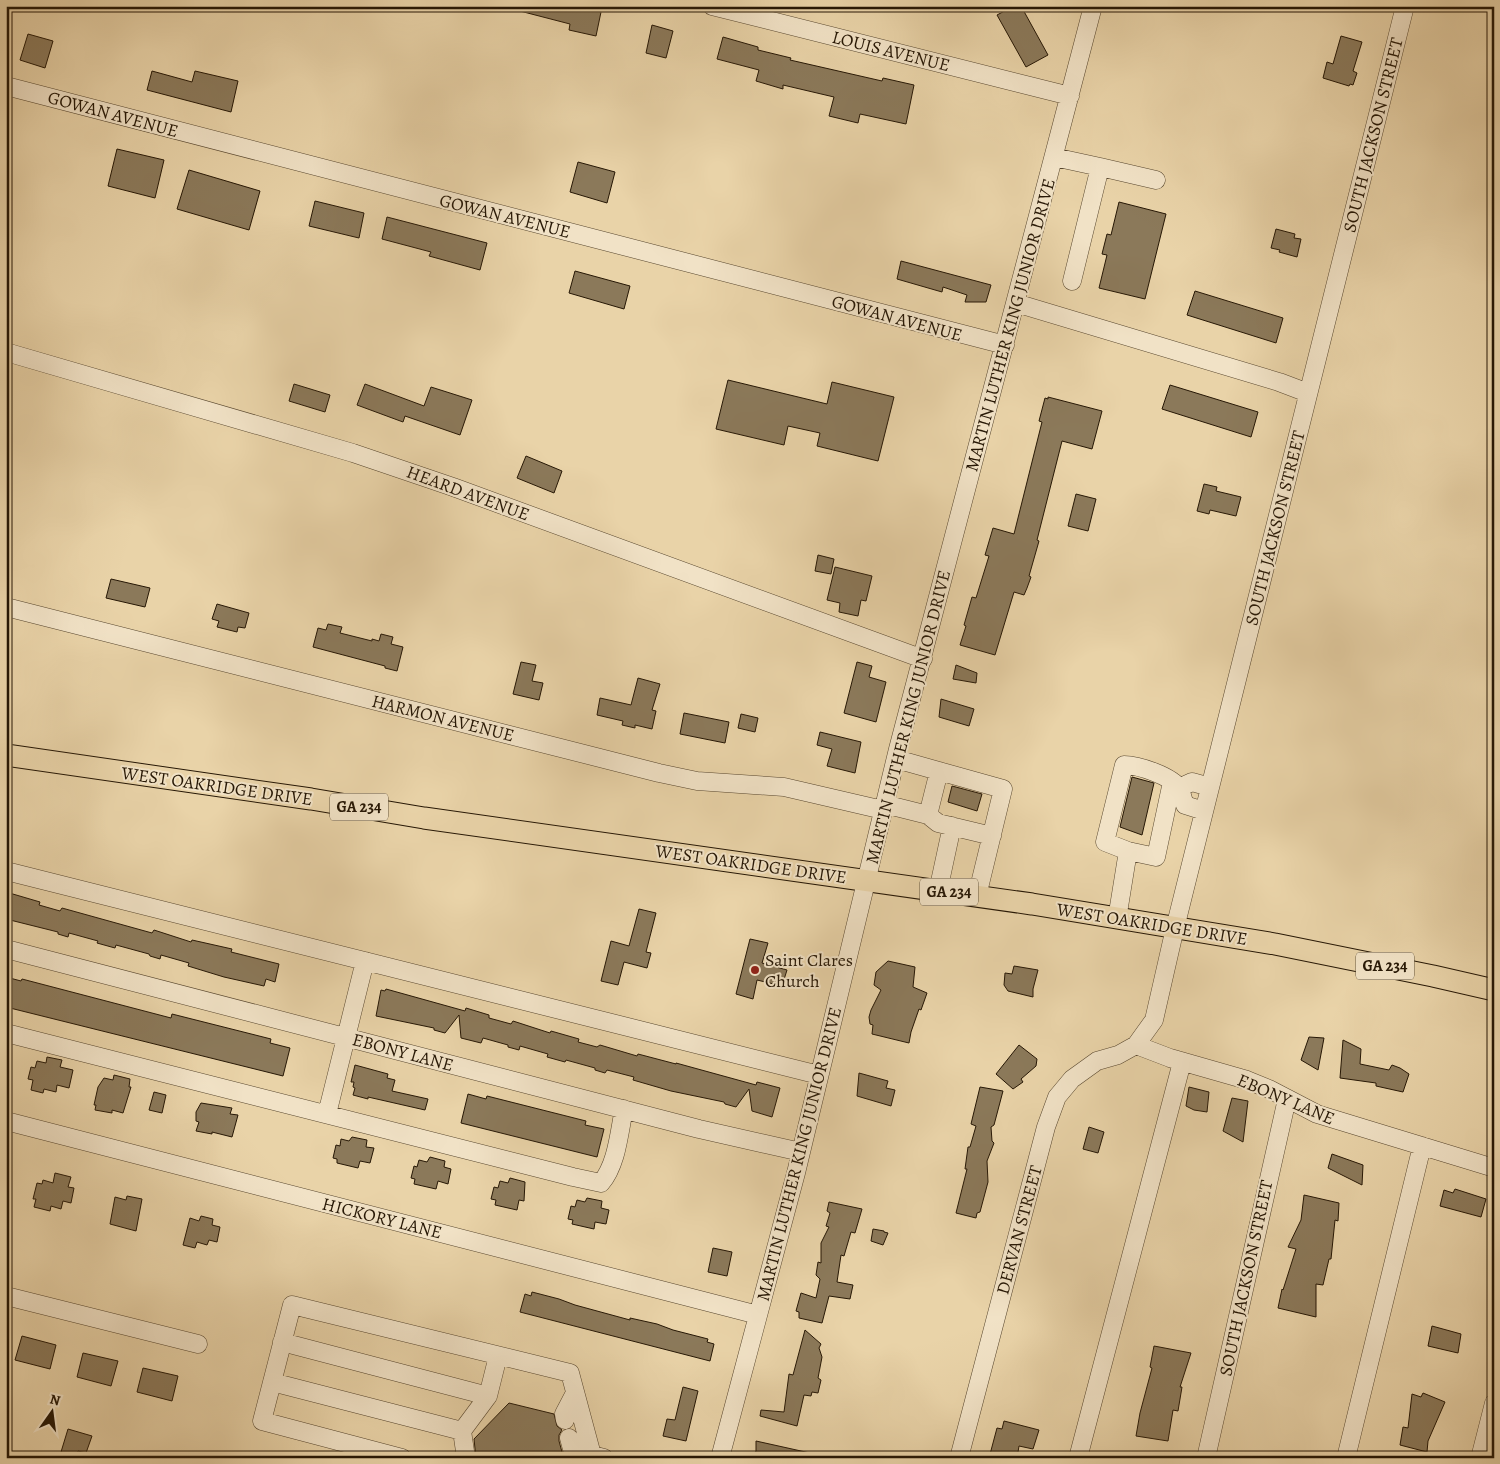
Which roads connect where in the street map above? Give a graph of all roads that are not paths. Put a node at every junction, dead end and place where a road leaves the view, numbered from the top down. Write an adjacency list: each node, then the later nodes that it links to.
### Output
1 (712, 6): 7 (street, LOUIS AVENUE)
2 (1086, 6): 5 (street)
3 (1093, 6): 5 (street, MARTIN LUTHER KING JUNIOR DRIVE)
4 (1405, 6): 15 (street, SOUTH JACKSON STREET)
5 (1083, 48): 7 (street, MARTIN LUTHER KING JUNIOR DRIVE)
6 (6, 86): 13 (street, GOWAN AVENUE)
7 (1070, 96): 8 (street, MARTIN LUTHER KING JUNIOR DRIVE)
8 (1054, 157): 9 (street); 12 (street, MARTIN LUTHER KING JUNIOR DRIVE)
9 (1100, 167): 10 (street); 11 (street)
10 (1156, 180)
11 (1072, 281)
12 (1016, 303): 13 (street, MARTIN LUTHER KING JUNIOR DRIVE); 15 (street)
13 (1005, 345): 17 (street, MARTIN LUTHER KING JUNIOR DRIVE)
14 (6, 352): 17 (street, HEARD AVENUE)
15 (1308, 393): 22 (street, SOUTH JACKSON STREET)
16 (6, 607): 23 (street, HARMON AVENUE)
17 (923, 659): 19 (street, MARTIN LUTHER KING JUNIOR DRIVE)
18 (6, 755): 30 (main road, WEST OAKRIDGE DRIVE / GA 234)
19 (896, 759): 20 (street); 23 (street, MARTIN LUTHER KING JUNIOR DRIVE)
20 (939, 771): 25 (street); 27 (street)
21 (1176, 785): 22 (street); 24 (street); 28 (street); 28 (street)
22 (1210, 787): 24 (street, SOUTH JACKSON STREET)
23 (884, 807): 25 (street, HARMON AVENUE); 30 (street, MARTIN LUTHER KING JUNIOR DRIVE)
24 (1204, 811): 34 (street, SOUTH JACKSON STREET)
25 (928, 815): 26 (street, HARMON AVENUE)
26 (952, 826): 27 (street, HARMON AVENUE); 31 (street)
27 (992, 836): 32 (street)
28 (1128, 851): 33 (street)
29 (6, 870): 36 (street)
30 (867, 881): 31 (main road, WEST OAKRIDGE DRIVE / GA 234); 42 (street, MARTIN LUTHER KING JUNIOR DRIVE)
31 (938, 891): 32 (main road, WEST OAKRIDGE DRIVE / GA 234)
32 (977, 896): 33 (main road, WEST OAKRIDGE DRIVE / GA 234)
33 (1117, 919): 34 (main road, WEST OAKRIDGE DRIVE / GA 234)
34 (1175, 928): 37 (main road, WEST OAKRIDGE DRIVE / GA 234); 40 (street, SOUTH JACKSON STREET)
35 (6, 950): 39 (street, EBONY LANE)
36 (365, 961): 39 (street); 42 (street)
37 (1494, 990)
38 (6, 1033): 45 (street)
39 (346, 1037): 44 (street, EBONY LANE); 45 (street)
40 (1136, 1046): 41 (street, EBONY LANE); 66 (street, DERVAN STREET)
41 (1182, 1062): 43 (street, EBONY LANE); 67 (street)
42 (819, 1075): 48 (street, MARTIN LUTHER KING JUNIOR DRIVE)
43 (1287, 1099): 47 (street, EBONY LANE); 68 (street, SOUTH JACKSON STREET)
44 (624, 1109): 45 (street); 48 (street, EBONY LANE)
45 (327, 1114)
46 (6, 1121): 51 (street, HICKORY LANE)
47 (1422, 1146): 49 (street, EBONY LANE); 69 (street)
48 (801, 1152): 51 (street, MARTIN LUTHER KING JUNIOR DRIVE)
49 (1494, 1168)
50 (6, 1296): 53 (street)
51 (758, 1315): 65 (street, MARTIN LUTHER KING JUNIOR DRIVE)
52 (282, 1342): 54 (street); 55 (street); 57 (street)
53 (198, 1344)
54 (498, 1356): 56 (street); 57 (street)
55 (272, 1382): 60 (street); 63 (street)
56 (576, 1393): 59 (street); 62 (street)
57 (488, 1396): 60 (street)
58 (1494, 1403): 70 (street)
59 (565, 1420)
60 (462, 1431): 64 (street)
61 (569, 1438): 62 (street)
62 (595, 1457)
63 (402, 1458)
64 (466, 1458)
65 (720, 1458)
66 (959, 1458)
67 (1078, 1458)
68 (1206, 1458)
69 (1346, 1458)
70 (1480, 1458)

